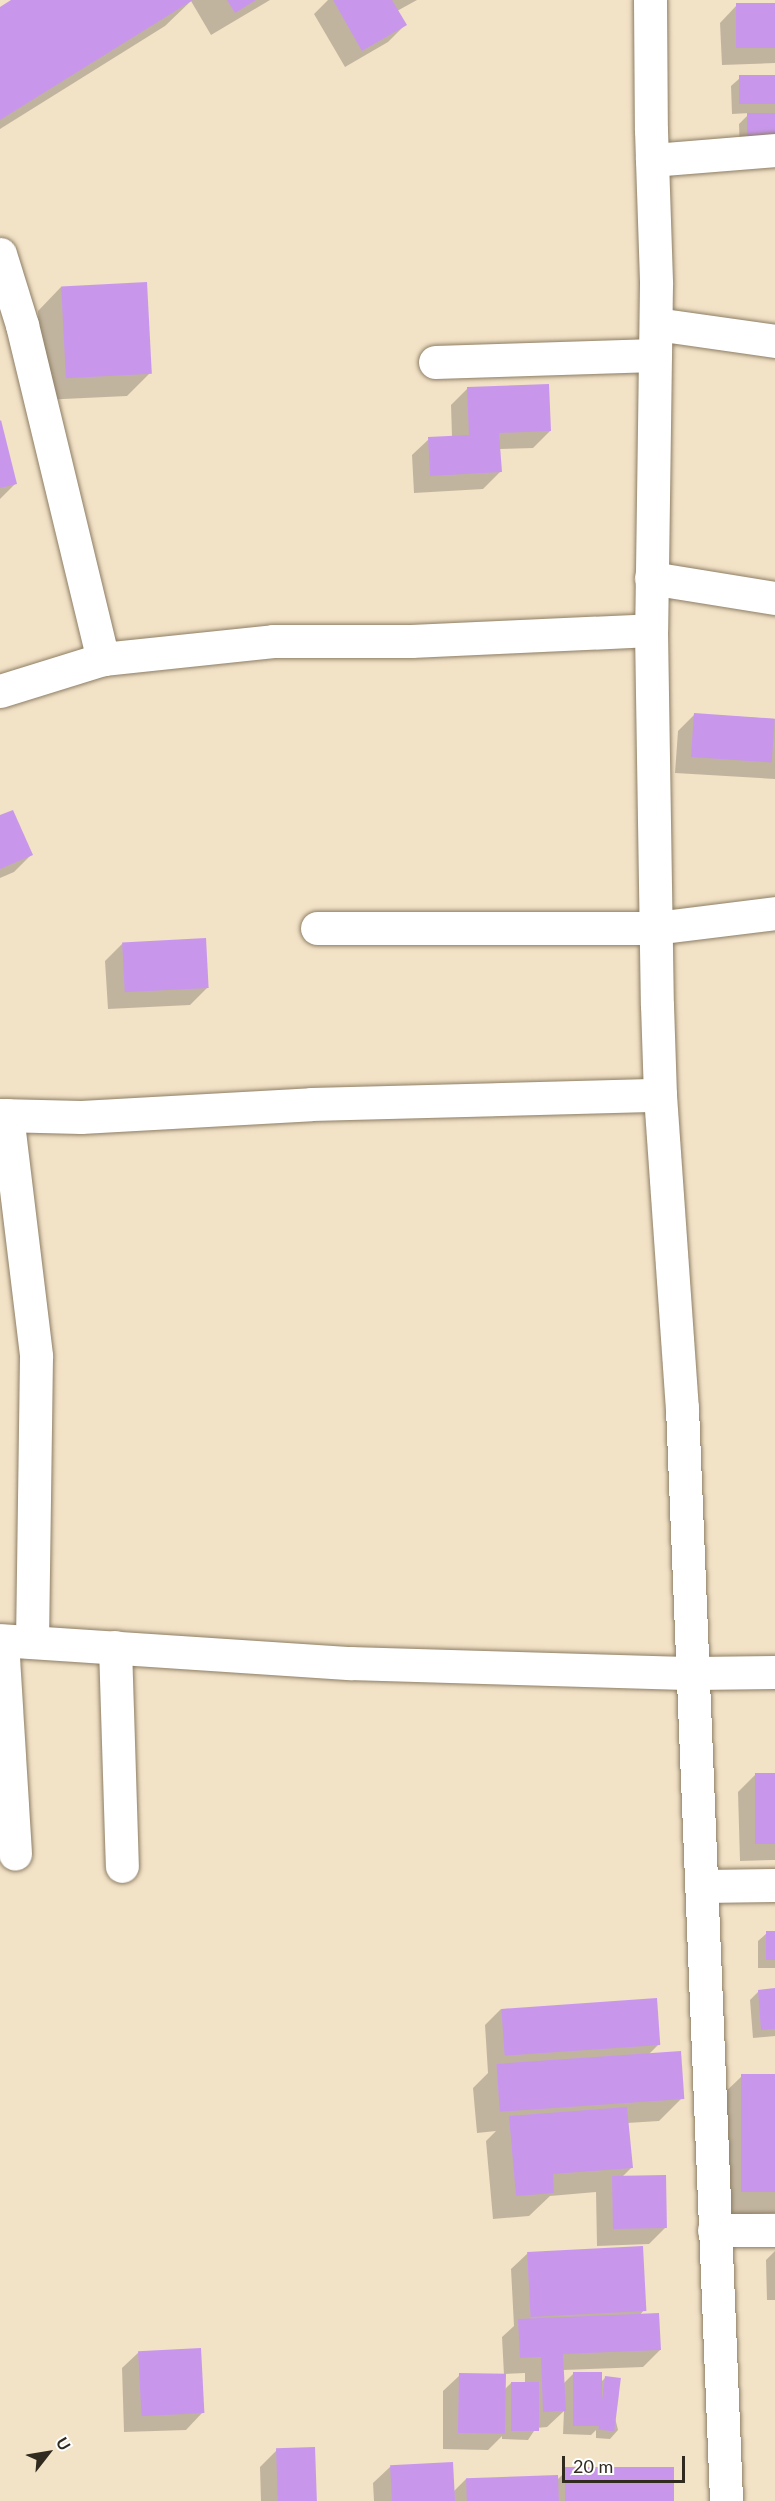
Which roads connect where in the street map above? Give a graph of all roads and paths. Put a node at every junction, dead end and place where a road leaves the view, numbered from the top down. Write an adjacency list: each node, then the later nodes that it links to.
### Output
1 (650, 0): 3 (street)
2 (775, 150): 3 (street)
3 (652, 160): 5 (street)
4 (0, 255): 11 (street)
5 (656, 340): 6 (street); 7 (street); 8 (street)
6 (775, 341)
7 (435, 362)
8 (651, 578): 9 (street); 10 (street)
9 (775, 598)
10 (651, 630): 11 (street); 15 (street)
11 (103, 658): 12 (street)
12 (0, 691)
13 (775, 913): 15 (street)
14 (317, 928): 15 (street)
15 (655, 928): 16 (street)
16 (660, 1095): 17 (street); 21 (street)
17 (4, 1115): 18 (street)
18 (11, 1641): 19 (street); 22 (street)
19 (115, 1647): 21 (street); 23 (street)
20 (775, 1672): 21 (street)
21 (694, 1673): 25 (street)
22 (15, 1854)
23 (122, 1866)
24 (775, 1885): 25 (street)
25 (702, 1886): 26 (street)
26 (714, 2230): 27 (street); 28 (street)
27 (775, 2230)
28 (726, 2501)

